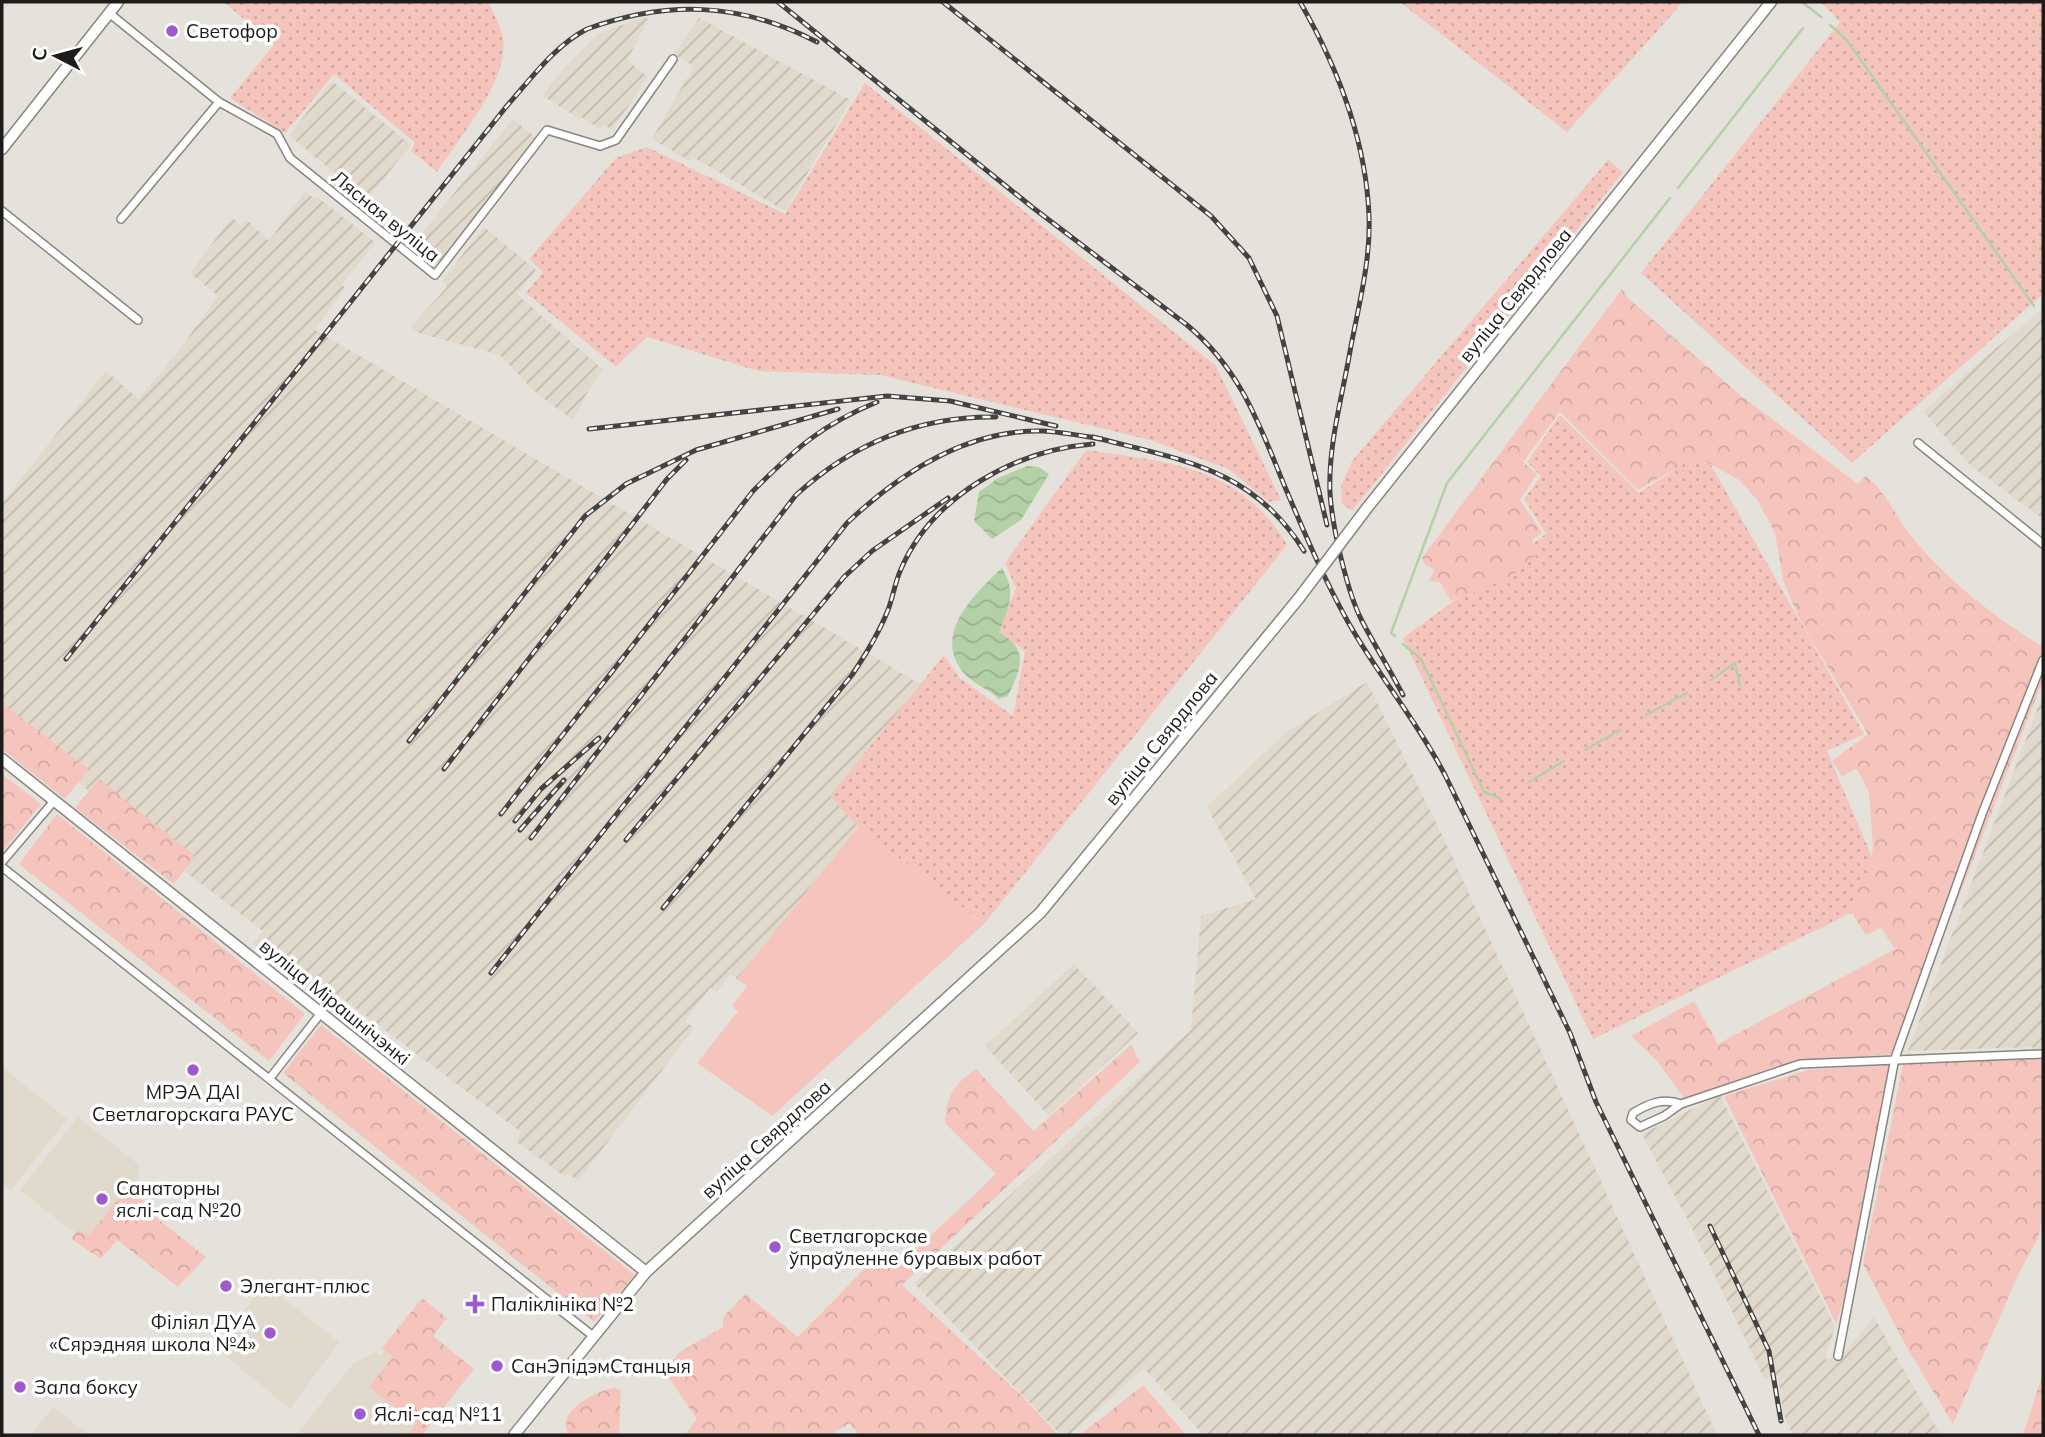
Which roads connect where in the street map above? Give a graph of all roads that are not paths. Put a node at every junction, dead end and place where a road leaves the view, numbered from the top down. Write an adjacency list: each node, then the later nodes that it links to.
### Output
1 (118, 2): 3 (main road)
2 (1770, 2): 21 (main road, вуліца Свярдлова, bridge)
3 (109, 13): 5 (street, Лясная вуліца); 6 (main road)
4 (673, 59): 5 (street, Лясная вуліца)
5 (219, 102): 8 (street)
6 (2, 149)
7 (2, 211): 9 (street)
8 (121, 219)
9 (138, 320)
10 (1919, 443): 11 (street)
11 (2043, 544)
12 (2043, 660): 18 (street)
13 (2, 759): 14 (main road, вуліца Мірашнічэнкі)
14 (54, 801): 15 (street); 16 (main road, вуліца Мірашнічэнкі)
15 (2, 865): 19 (street)
16 (321, 1013): 19 (street); 21 (main road, вуліца Мірашнічэнкі)
17 (2043, 1054): 18 (street)
18 (1895, 1058): 20 (street); 23 (street)
19 (270, 1078): 22 (street)
20 (1681, 1104): 20 (street)
21 (646, 1272): 22 (main road, вуліца Свярдлова)
22 (593, 1336): 24 (main road, вуліца Свярдлова)
23 (1838, 1356)
24 (514, 1435)

